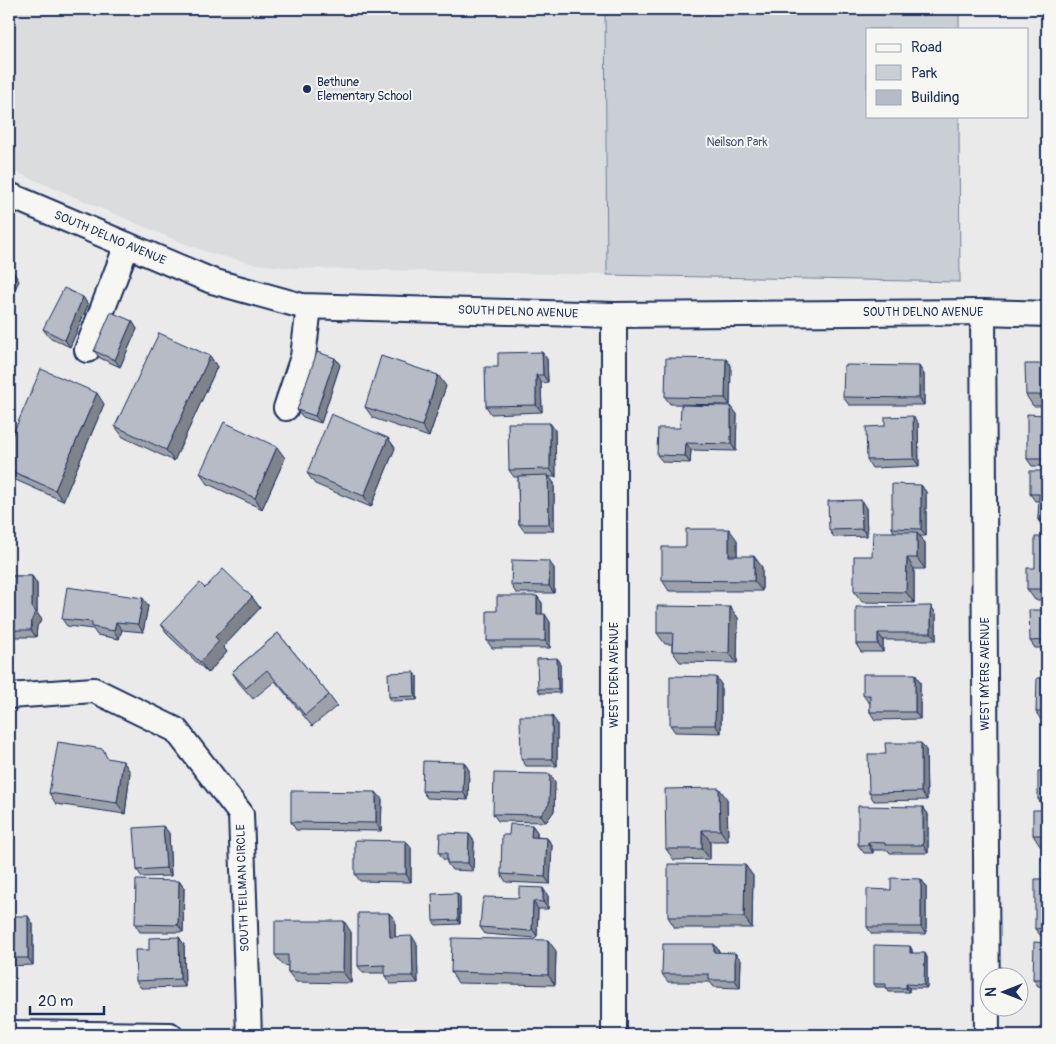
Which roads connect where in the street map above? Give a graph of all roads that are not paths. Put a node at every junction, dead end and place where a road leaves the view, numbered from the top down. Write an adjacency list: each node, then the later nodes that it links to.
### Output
1 (9, 195): 2 (street, SOUTH DELNO AVENUE)
2 (127, 245): 3 (street, SOUTH DELNO AVENUE); 7 (street)
3 (309, 307): 6 (street, SOUTH DELNO AVENUE); 8 (street)
4 (982, 312): 5 (street, SOUTH DELNO AVENUE); 6 (street, SOUTH DELNO AVENUE); 14 (street, WEST MYERS AVENUE)
5 (1047, 314)
6 (614, 315): 13 (street, WEST EDEN AVENUE)
7 (87, 350)
8 (286, 408)
9 (9, 696): 12 (street, SOUTH TEILMAN CIRCLE)
10 (9, 1033): 11 (street)
11 (170, 1035)
12 (249, 1035)
13 (614, 1035)
14 (987, 1035)

